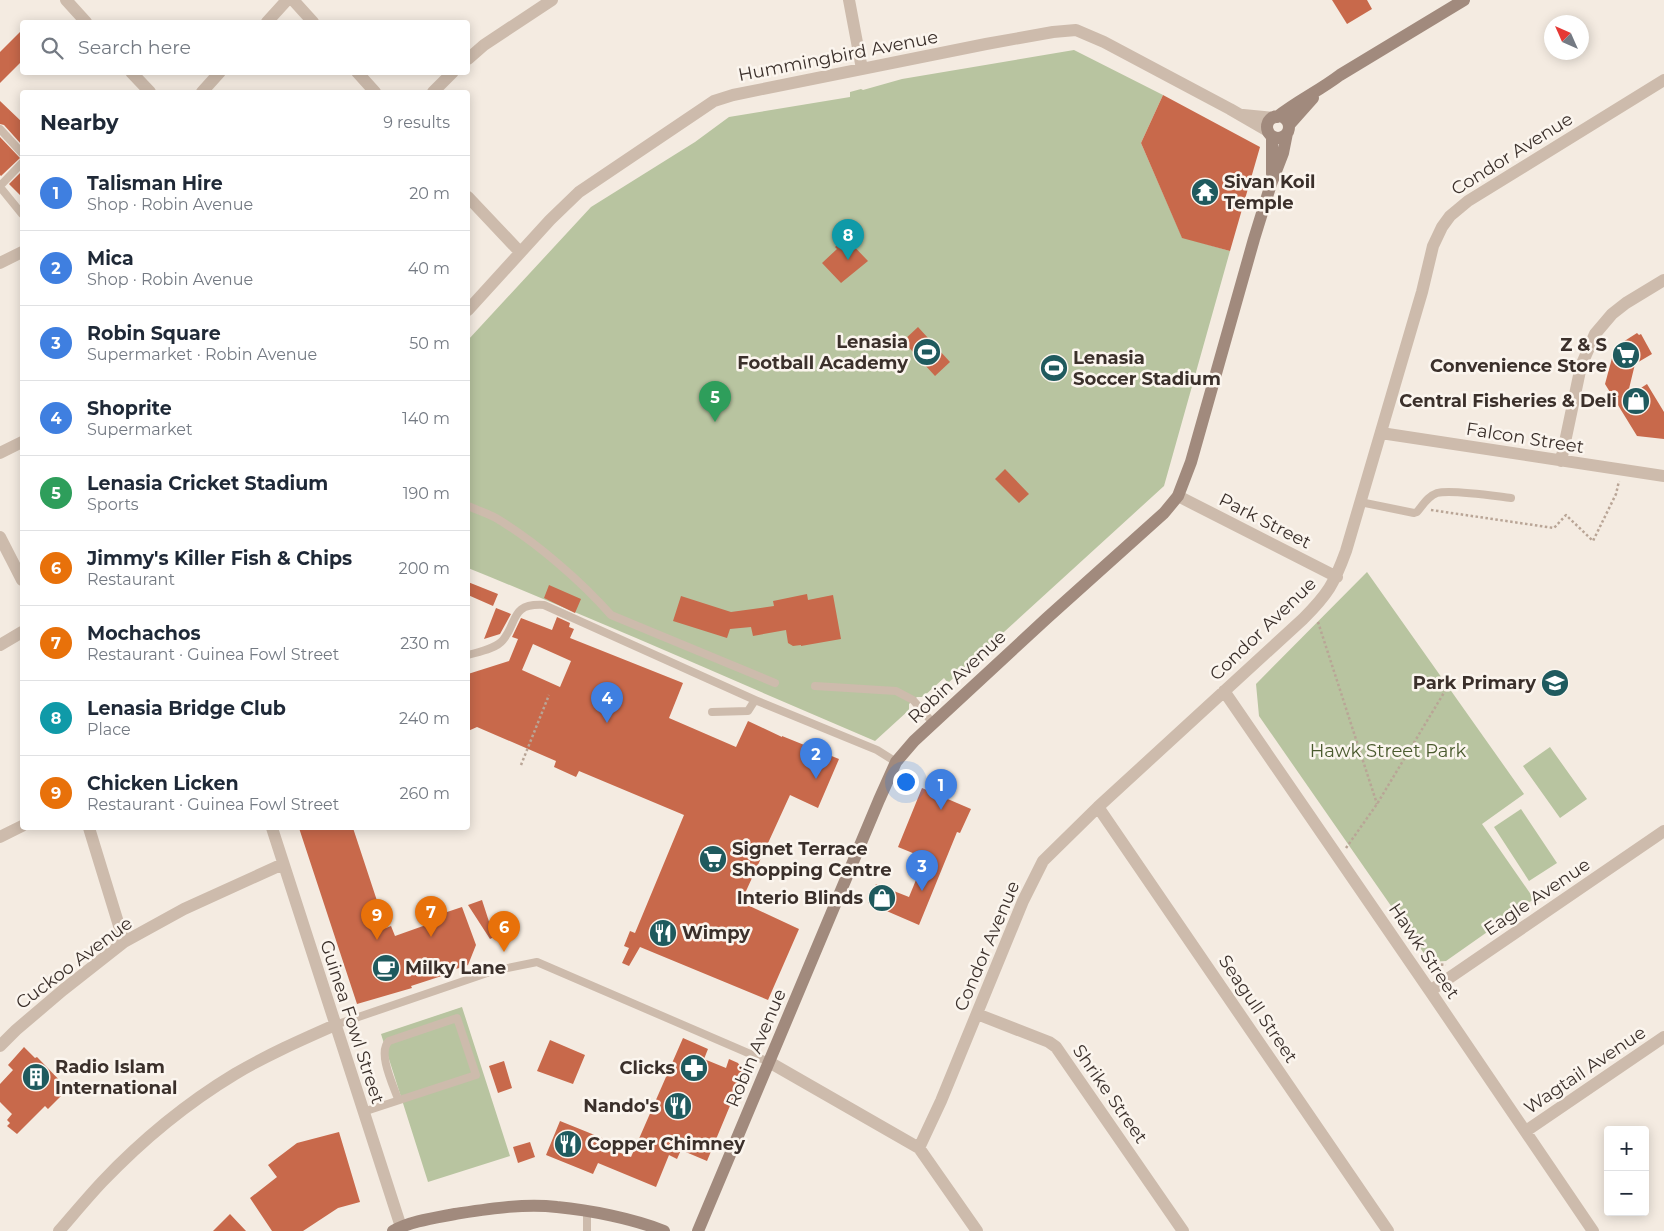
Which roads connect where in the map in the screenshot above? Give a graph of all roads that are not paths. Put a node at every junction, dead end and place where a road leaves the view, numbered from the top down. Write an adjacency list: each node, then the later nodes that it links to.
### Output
1 (66, 0): 7 (street)
2 (287, 0): 8 (street)
3 (294, 0): 9 (street)
4 (552, 0): 10 (street)
5 (849, 0): 11 (street)
6 (1464, 0): 17 (street)
7 (84, 20)
8 (268, 20)
9 (311, 20)
10 (470, 57)
11 (862, 69): 22 (street, Hummingbird Avenue); 33 (street, Hummingbird Avenue)
12 (134, 75): 18 (street)
13 (217, 75): 19 (street)
14 (360, 75): 20 (street)
15 (449, 75): 21 (street)
16 (1664, 80): 38 (street, Condor Avenue)
17 (1322, 89): 23 (street); 25 (street)
18 (148, 90)
19 (204, 90)
20 (373, 90)
21 (435, 90)
22 (1238, 114): 23 (street, Hummingbird Avenue); 26 (street)
23 (1275, 117): 25 (street); 26 (street)
24 (0, 129): 27 (lane)
25 (1288, 129): 26 (street); 29 (street, Robin Avenue)
26 (1270, 134): 29 (street, Robin Avenue)
27 (20, 151)
28 (20, 165): 30 (lane)
29 (1271, 184): 43 (street, Robin Avenue)
30 (0, 187): 32 (lane)
31 (470, 199): 33 (street)
32 (20, 212)
33 (520, 252): 37 (street, Hummingbird Avenue)
34 (20, 253): 35 (street)
35 (0, 263)
36 (1664, 280): 41 (street)
37 (470, 308)
38 (1381, 433): 41 (street, Falcon Street); 45 (street, Condor Avenue)
39 (20, 443): 40 (street)
40 (0, 453)
41 (1561, 461): 42 (street, Falcon Street)
42 (1664, 476)
43 (1178, 496): 49 (street, Park Street); 58 (street, Robin Avenue)
44 (1511, 498): 45 (lane)
45 (1360, 502): 49 (street, Condor Avenue)
46 (470, 507): 53 (lane)
47 (0, 537): 48 (street)
48 (20, 576)
49 (1337, 577): 55 (street, Condor Avenue)
50 (20, 633): 51 (street)
51 (0, 645)
52 (470, 654): 56 (lane)
53 (775, 683)
54 (815, 686): 58 (lane)
55 (1224, 691): 60 (street, Condor Avenue); 68 (street, Hawk Street)
56 (755, 700): 57 (lane); 59 (lane)
57 (712, 712)
58 (933, 723): 59 (street, Robin Avenue)
59 (896, 762): 73 (street, Robin Avenue)
60 (1098, 807): 69 (street, Condor Avenue); 86 (street, Seagull Street)
61 (20, 827): 65 (street)
62 (90, 830): 67 (street)
63 (273, 830): 66 (street, Guinea Fowl Street)
64 (1664, 831): 68 (street, Eagle Avenue)
65 (0, 837)
66 (283, 864): 67 (street, Cuckoo Avenue); 70 (street, Guinea Fowl Street)
67 (124, 942): 72 (street, Cuckoo Avenue)
68 (1430, 991): 76 (street, Hawk Street)
69 (977, 1014): 77 (street, Condor Avenue); 85 (street, Shrike Street)
70 (335, 1024): 73 (lane); 75 (street, Guinea Fowl Street); 80 (street)
71 (1664, 1037): 76 (street, Wagtail Avenue)
72 (0, 1046)
73 (769, 1062): 77 (street); 83 (street, Robin Avenue)
74 (398, 1099): 74 (lane); 75 (lane)
75 (363, 1112): 79 (street, Guinea Fowl Street)
76 (1526, 1131): 87 (street, Hawk Street)
77 (919, 1148): 84 (street)
78 (587, 1212): 79 (street); 81 (lane); 82 (street)
79 (399, 1230)
80 (59, 1231)
81 (588, 1231)
82 (664, 1231)
83 (698, 1231)
84 (977, 1231)
85 (1183, 1231)
86 (1388, 1231)
87 (1592, 1231)

